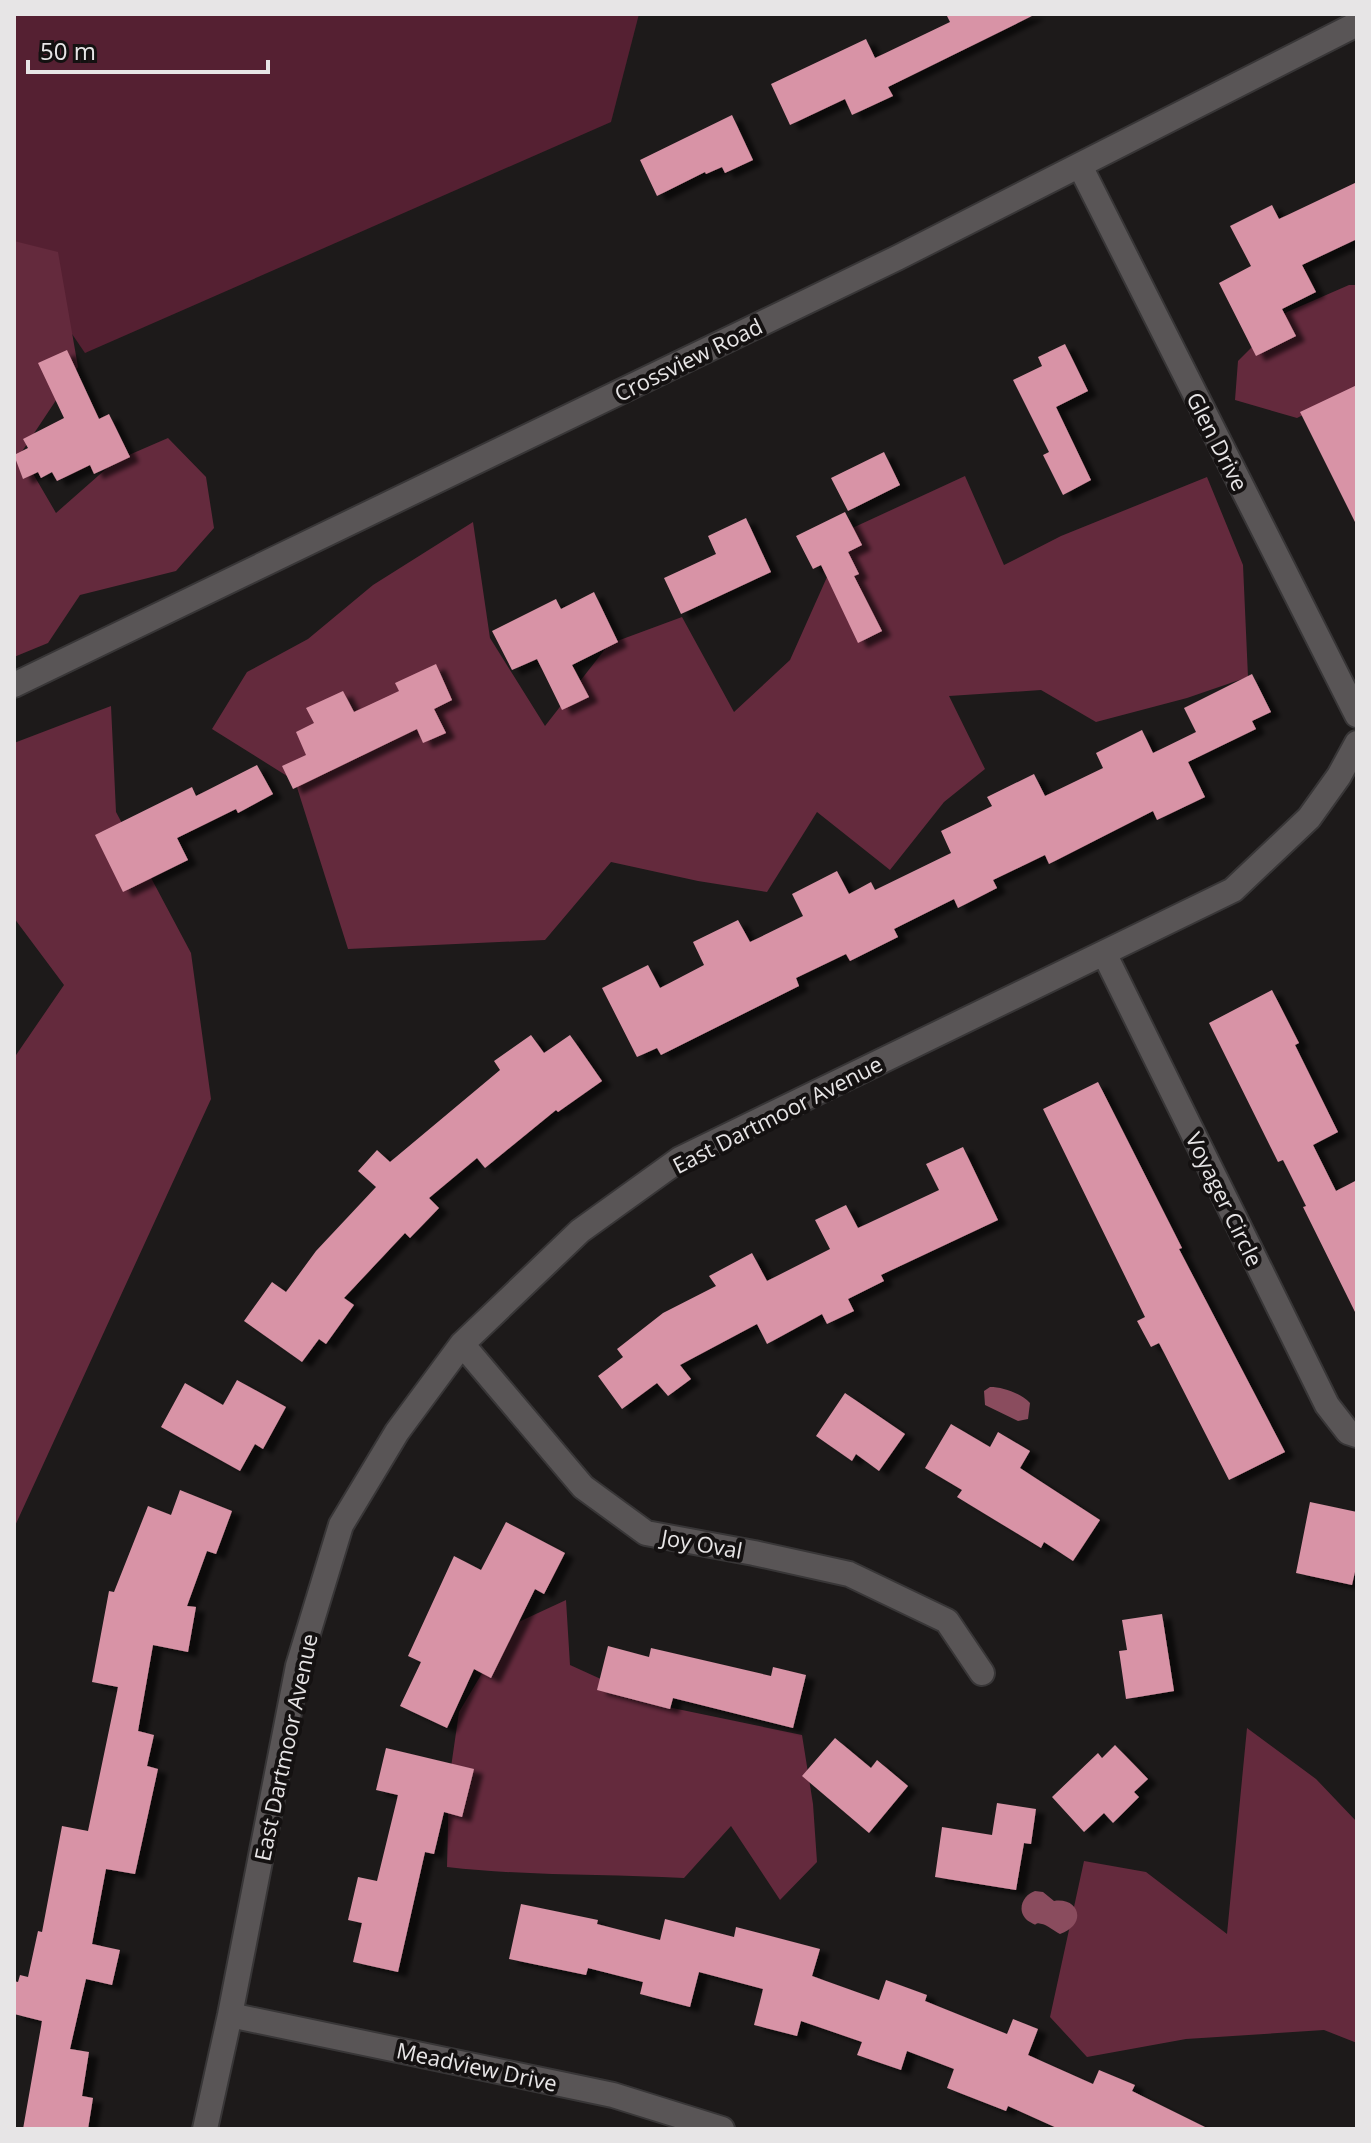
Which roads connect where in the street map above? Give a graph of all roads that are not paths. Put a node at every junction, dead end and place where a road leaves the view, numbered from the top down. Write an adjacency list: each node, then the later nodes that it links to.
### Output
1 (1357, 24): 2 (street, Crossview Road)
2 (1080, 166): 3 (street, Crossview Road); 4 (street, Glen Drive)
3 (14, 685)
4 (1357, 715)
5 (1357, 743): 6 (street, East Dartmoor Avenue)
6 (1104, 953): 7 (street, East Dartmoor Avenue); 8 (street, Voyager Circle)
7 (462, 1344): 9 (street, Joy Oval); 10 (street, East Dartmoor Avenue)
8 (1357, 1435)
9 (982, 1673)
10 (230, 2015): 11 (street, East Dartmoor Avenue); 12 (street, Meadview Drive)
11 (205, 2129)
12 (722, 2129)

